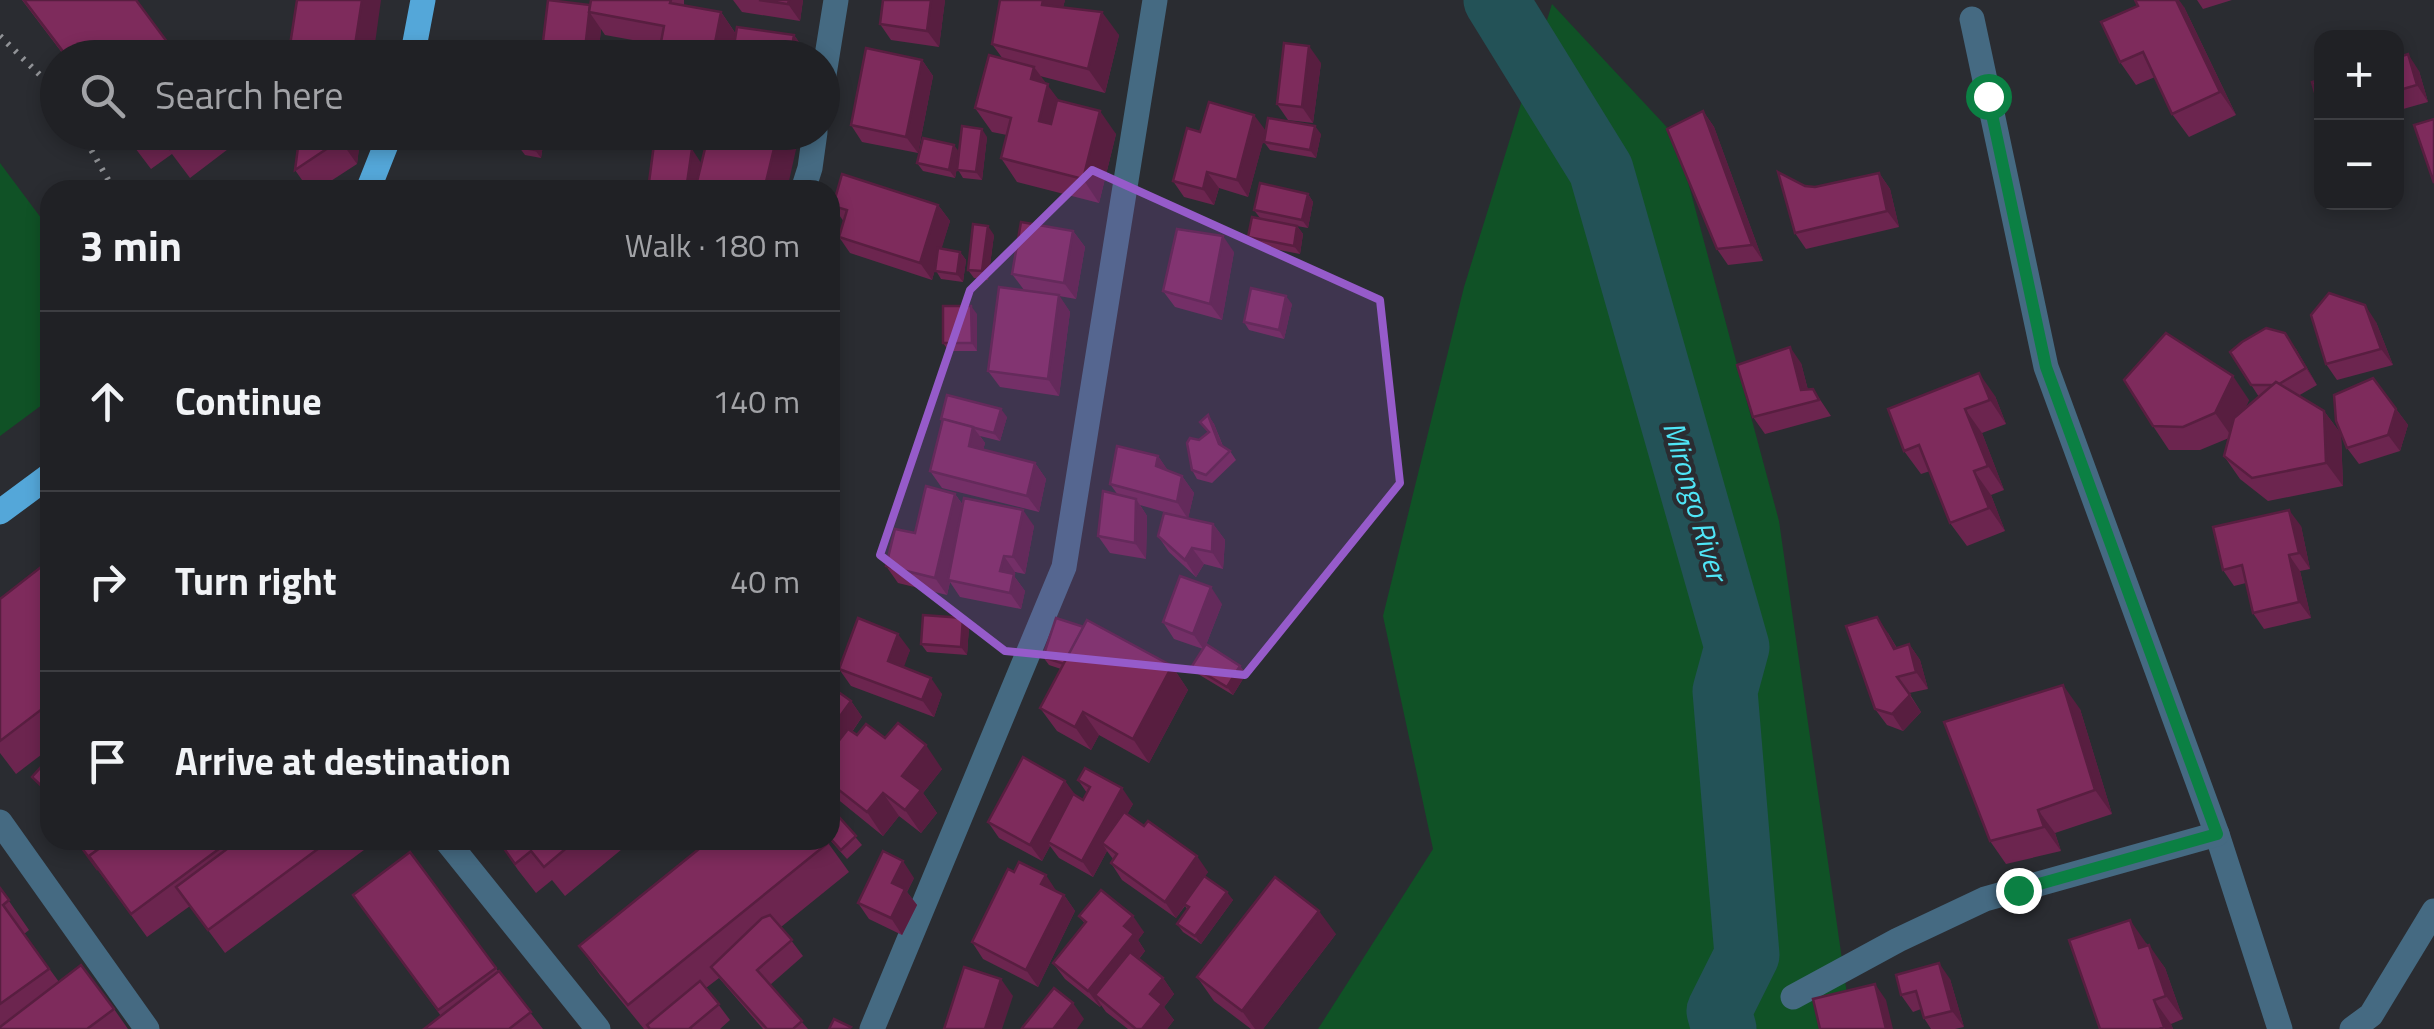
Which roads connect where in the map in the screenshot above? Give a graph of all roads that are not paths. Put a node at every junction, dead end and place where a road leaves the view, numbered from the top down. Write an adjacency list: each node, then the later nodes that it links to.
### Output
1 (424, 0): 5 (main road)
2 (836, 0): 6 (street)
3 (1155, 0): 20 (street)
4 (1972, 19): 14 (street)
5 (416, 40)
6 (830, 40)
7 (384, 150): 9 (main road)
8 (812, 150): 10 (street)
9 (372, 180)
10 (806, 180)
11 (40, 482): 12 (main road)
12 (0, 512)
13 (0, 822): 18 (street)
14 (2217, 834): 17 (street); 21 (street)
15 (454, 850): 19 (street)
16 (2434, 912): 22 (street)
17 (1793, 997)
18 (148, 1029)
19 (598, 1029)
20 (872, 1029)
21 (2280, 1029)
22 (2352, 1029)

